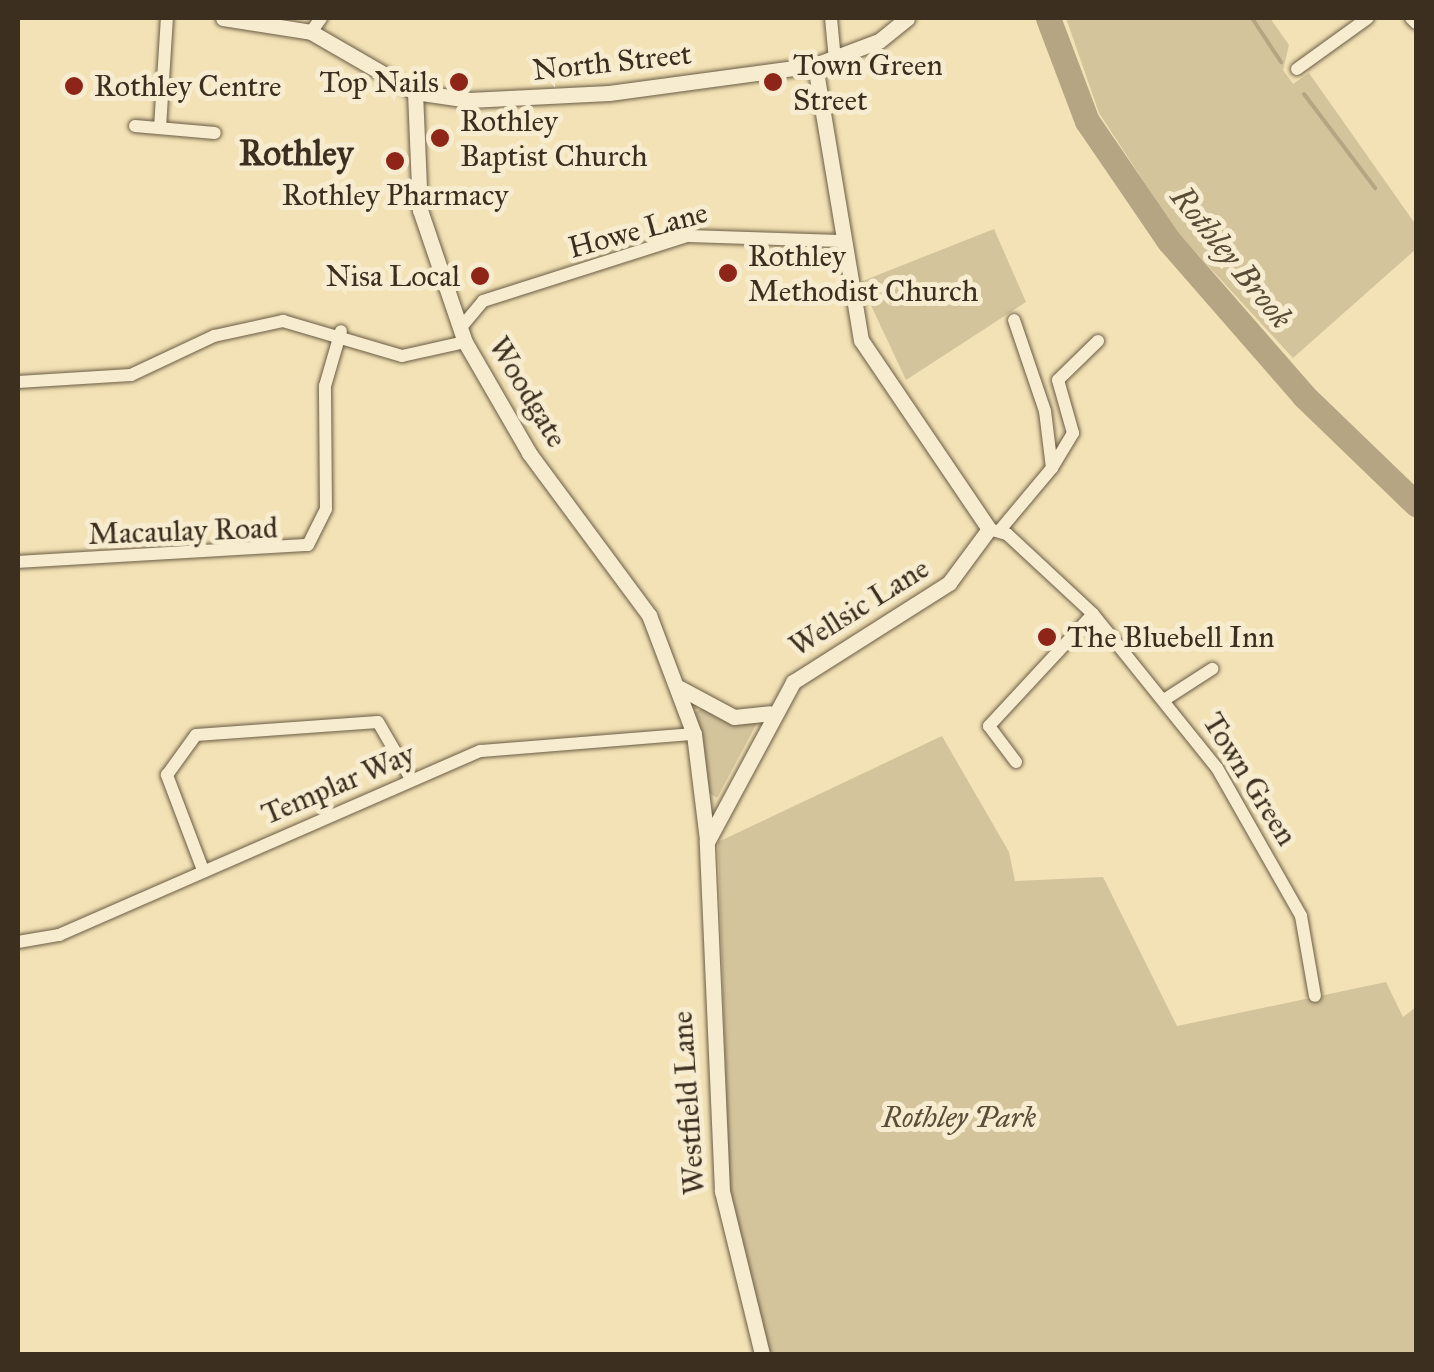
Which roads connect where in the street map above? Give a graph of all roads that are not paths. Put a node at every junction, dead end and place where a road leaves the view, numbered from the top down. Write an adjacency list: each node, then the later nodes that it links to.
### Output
1 (167, 18): 15 (street)
2 (224, 18): 9 (street)
3 (321, 18): 9 (street)
4 (831, 18): 11 (street)
5 (907, 18): 11 (street, North Street)
6 (1368, 18): 10 (street)
7 (1411, 18): 8 (street)
8 (1416, 23)
9 (311, 32): 13 (street)
10 (1297, 49)
11 (835, 60): 12 (street, North Street)
12 (815, 65): 13 (street, North Street); 17 (street)
13 (415, 92): 20 (street, Woodgate)
14 (134, 126): 15 (street)
15 (160, 128): 16 (street)
16 (215, 133)
17 (841, 241): 20 (street, Howe Lane); 24 (street)
18 (1014, 320): 23 (street)
19 (341, 331): 20 (street); 22 (street); 25 (street, Macaulay Road)
20 (464, 334): 28 (street, Woodgate)
21 (1090, 343): 23 (street)
22 (18, 382)
23 (1052, 468): 24 (street)
24 (994, 530): 26 (street); 30 (street, Wellsic Lane)
25 (18, 562)
26 (1093, 614): 29 (street, Town Green); 32 (street)
27 (1212, 669): 29 (street)
28 (680, 688): 30 (street); 31 (street, Woodgate)
29 (1167, 698): 37 (street, Town Green)
30 (770, 712): 34 (street, Wellsic Lane)
31 (694, 734): 33 (street, Templar Way); 34 (street, Woodgate)
32 (1016, 762)
33 (411, 780): 35 (street, Templar Way); 35 (street)
34 (708, 842): 38 (street, Westfield Lane)
35 (203, 870): 36 (street, Templar Way)
36 (18, 942)
37 (1315, 996)
38 (762, 1354)

